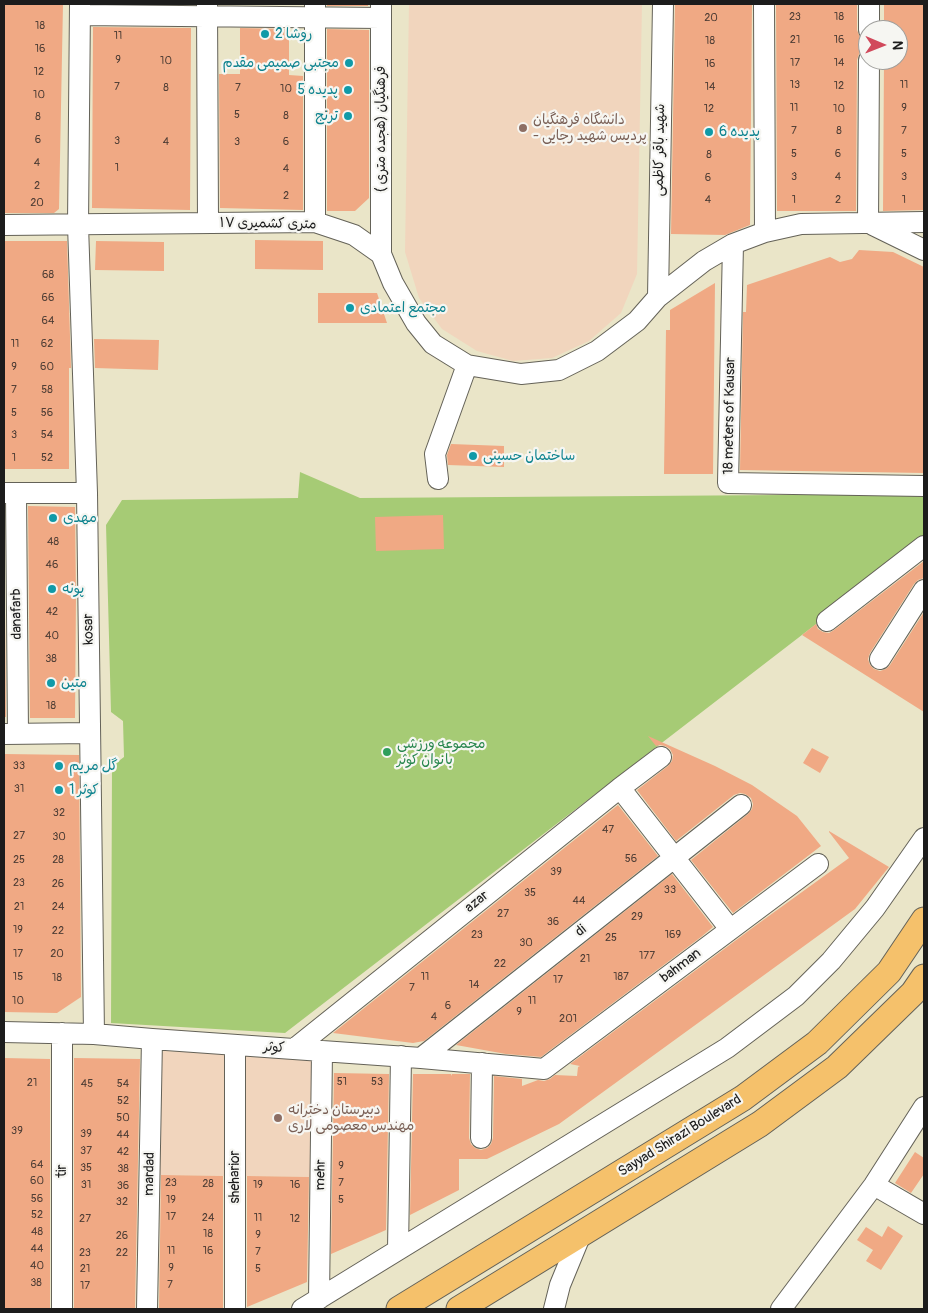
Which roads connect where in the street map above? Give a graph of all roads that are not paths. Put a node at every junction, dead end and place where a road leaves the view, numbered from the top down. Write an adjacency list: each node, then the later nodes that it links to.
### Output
1 (663, 4): 20 (street, شهید باقر کاظمی)
2 (764, 4): 16 (street)
3 (869, 4): 8 (street)
4 (80, 9): 5 (street); 15 (street, kosar)
5 (207, 10): 6 (street); 12 (street)
6 (315, 10): 7 (street); 10 (street)
7 (381, 11): 19 (street, فرهنگیان (هجده متری ))
8 (869, 20)
9 (869, 70): 13 (street)
10 (315, 222): 12 (street, ۱۷ متری کشمیری); 19 (street, ۱۷ متری کشمیری)
11 (924, 222): 13 (street)
12 (208, 223): 15 (street, ۱۷ متری کشمیری)
13 (868, 223): 16 (street); 18 (street)
14 (4, 225): 15 (street, ۱۷ متری کشمیری)
15 (78, 225): 25 (street, kosar)
16 (765, 232): 17 (street)
17 (733, 244): 20 (street); 23 (street, 18 meters of Kausar)
18 (924, 250)
19 (381, 254): 21 (street)
20 (658, 297): 21 (street)
21 (467, 365): 22 (street)
22 (438, 479)
23 (924, 486)
24 (10, 493): 25 (street); 31 (street, danafarb)
25 (88, 493): 30 (street, kosar)
26 (924, 546): 28 (street)
27 (924, 590): 29 (street)
28 (827, 621)
29 (880, 659)
30 (90, 733): 31 (street); 43 (street, kosar)
31 (11, 734)
32 (661, 757): 33 (street, azar)
33 (620, 788): 36 (street); 46 (street, azar)
34 (741, 805): 36 (street, di)
35 (924, 838): 56 (street)
36 (674, 857): 39 (street); 48 (street, di)
37 (818, 864): 39 (street, bahman)
38 (924, 920): 62 (main road, Sayyad Shirazi Boulevard)
39 (730, 929): 50 (street, bahman)
40 (924, 977): 55 (main road)
41 (4, 1032): 42 (street, کوثر)
42 (62, 1033): 43 (street, کوثر); 58 (street, tir)
43 (94, 1034): 44 (street, کوثر)
44 (152, 1039): 45 (street, کوثر); 59 (street, mardad)
45 (235, 1045): 46 (street, کوثر); 60 (street, sheharior)
46 (294, 1049): 47 (street, کوثر)
47 (322, 1051): 48 (street, کوثر); 57 (street, mehr)
48 (411, 1057): 49 (street, کوثر); 56 (street)
49 (482, 1063): 50 (street, کوثر); 52 (street)
50 (544, 1069)
51 (924, 1107): 53 (street)
52 (481, 1138)
53 (874, 1185): 54 (street); 65 (street)
54 (924, 1214)
55 (581, 1234): 63 (main road); 64 (street)
56 (398, 1250): 57 (street)
57 (319, 1299): 61 (street)
58 (62, 1309)
59 (147, 1309)
60 (235, 1309)
61 (302, 1309)
62 (399, 1309)
63 (459, 1309)
64 (554, 1309)
65 (781, 1309)

